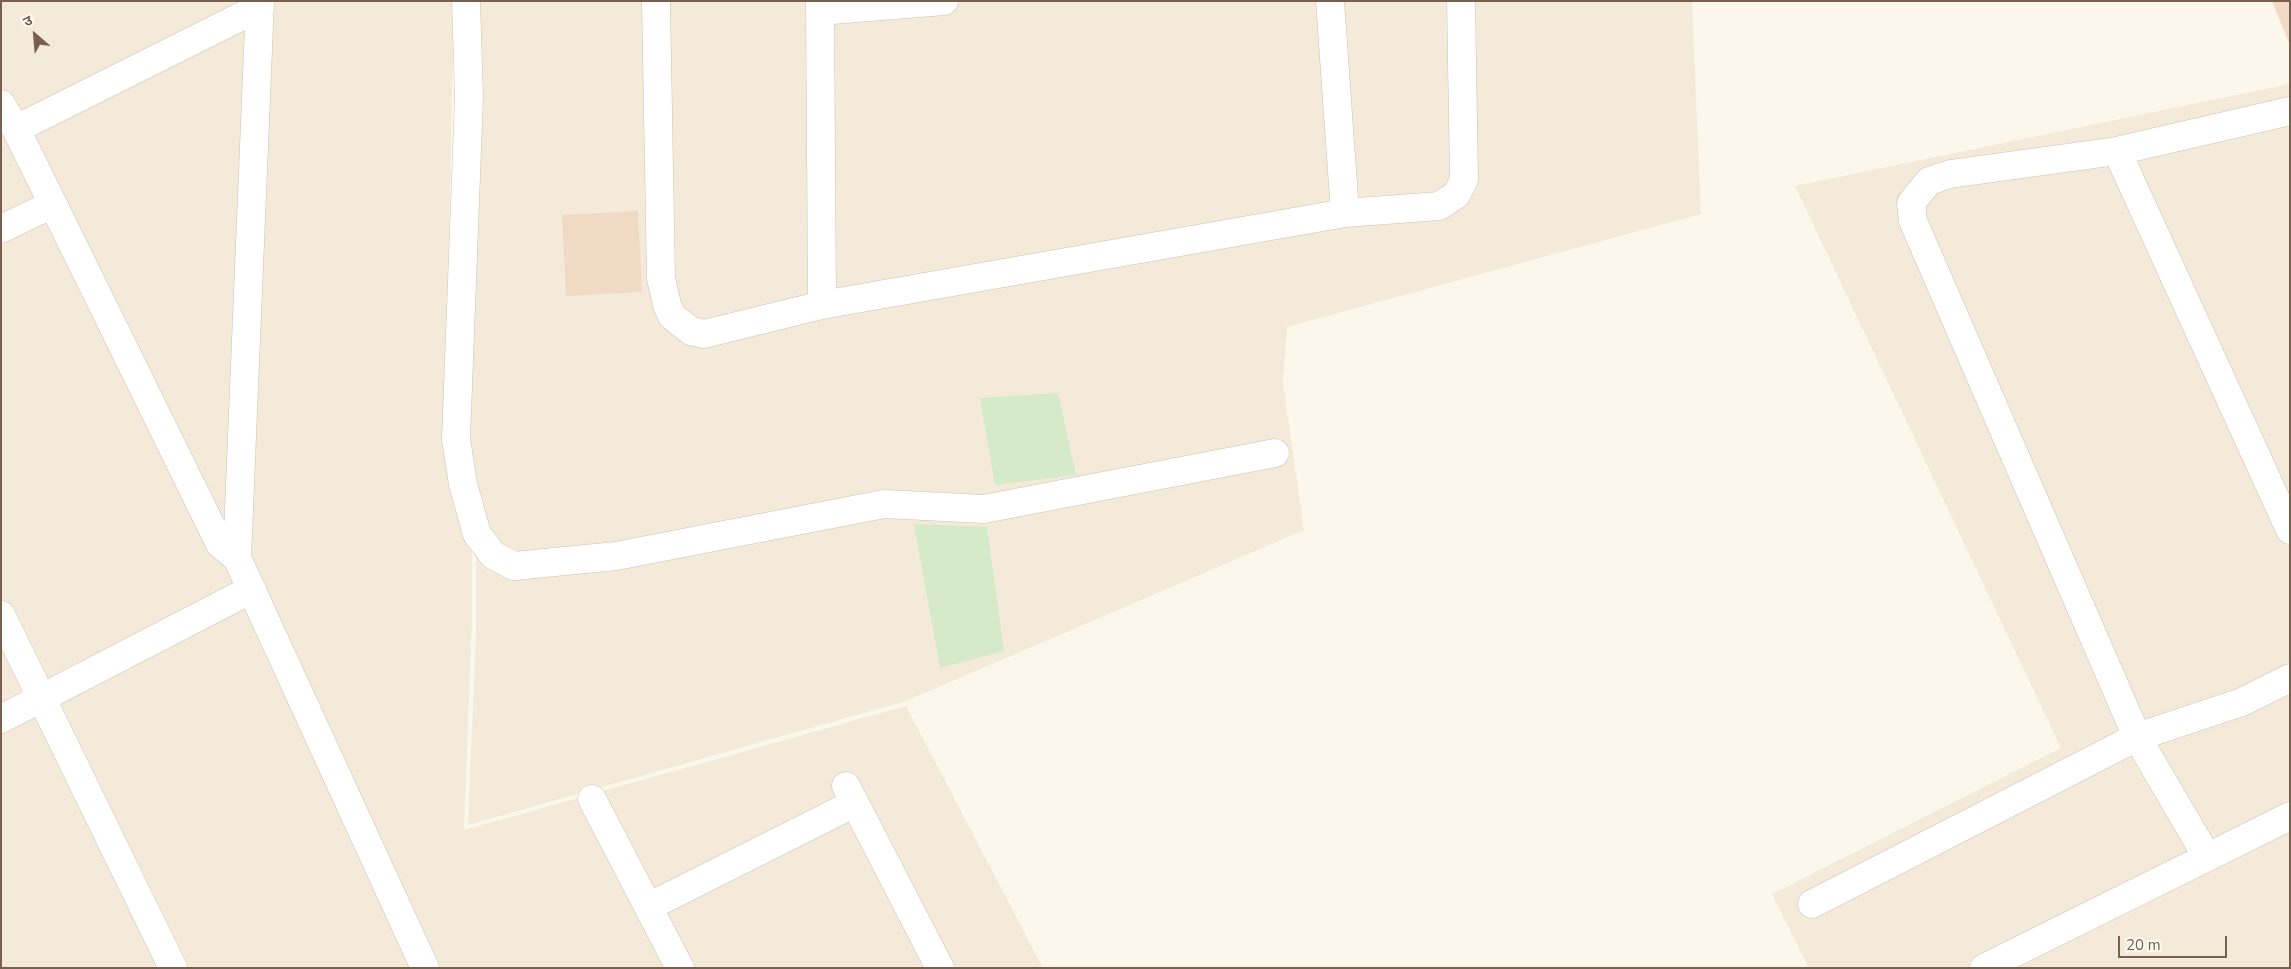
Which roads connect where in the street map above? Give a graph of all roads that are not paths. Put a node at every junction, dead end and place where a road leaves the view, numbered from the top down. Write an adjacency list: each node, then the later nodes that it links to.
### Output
1 (466, 1): 16 (street)
2 (656, 1): 15 (street)
3 (944, 1): 7 (street)
4 (1330, 1): 13 (street)
5 (1460, 1): 13 (street)
6 (260, 4): 10 (street); 18 (street)
7 (820, 6): 15 (street)
8 (1, 104): 10 (street)
9 (2290, 111): 11 (street)
10 (16, 129): 12 (street)
11 (2117, 151): 17 (street); 24 (street)
12 (53, 204): 14 (street); 18 (street)
13 (1345, 213): 15 (street)
14 (1, 229)
15 (822, 305)
16 (1275, 453)
17 (2290, 530)
18 (237, 558): 19 (street)
19 (252, 589): 22 (street); 31 (street)
20 (1, 615): 22 (street)
21 (2290, 678): 24 (street)
22 (40, 699): 23 (street); 30 (street)
23 (1, 719)
24 (2137, 737): 27 (street); 28 (street)
25 (592, 799): 29 (street)
26 (2290, 816): 27 (street)
27 (2207, 857): 34 (street)
28 (1812, 904)
29 (648, 907): 32 (street); 33 (street)
30 (173, 968)
31 (425, 968)
32 (680, 968)
33 (940, 968)
34 (1984, 968)

